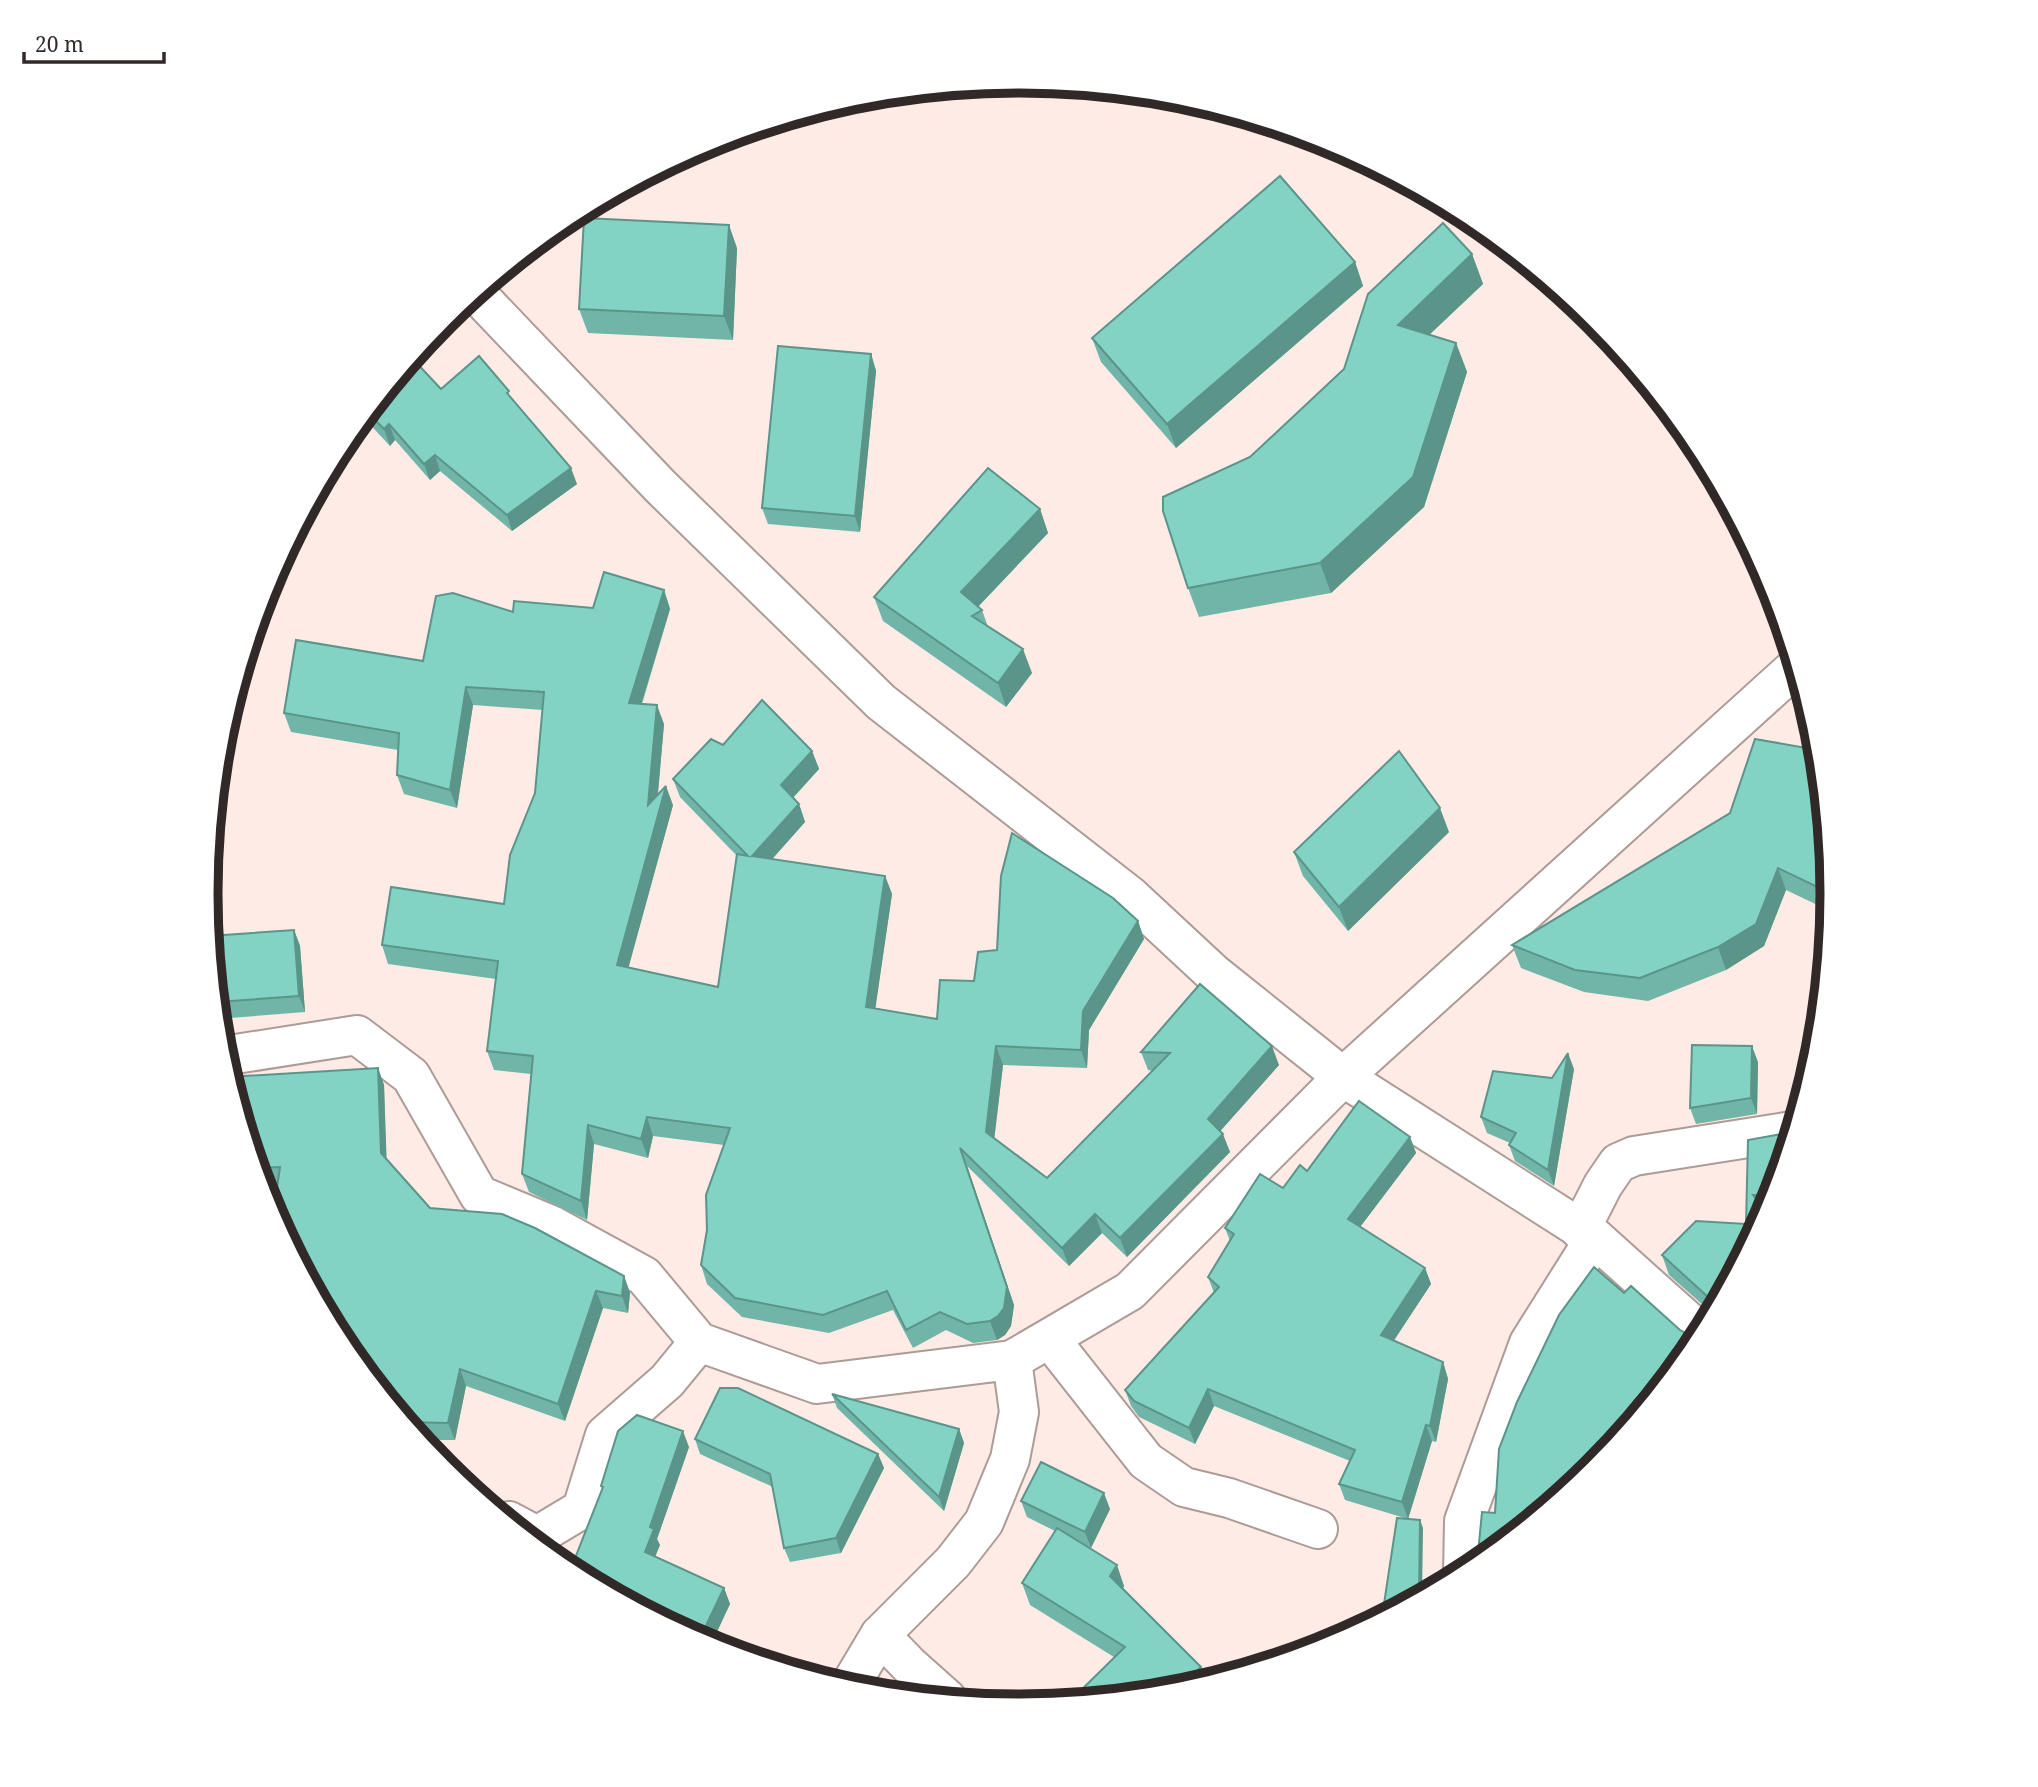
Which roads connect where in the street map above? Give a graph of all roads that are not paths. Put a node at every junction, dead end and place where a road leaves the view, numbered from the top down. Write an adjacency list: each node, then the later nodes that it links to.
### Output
1 (482, 299): 4 (street)
2 (1788, 674): 4 (street)
3 (235, 1054): 9 (street)
4 (1343, 1077): 6 (street); 8 (street)
5 (1783, 1132): 6 (street)
6 (1588, 1234): 7 (street); 13 (street)
7 (1693, 1325)
8 (1050, 1339): 10 (street); 11 (street)
9 (699, 1342): 10 (street); 12 (street)
10 (1012, 1360): 14 (street)
11 (1318, 1529)
12 (540, 1534)
13 (1463, 1559)
14 (880, 1635): 15 (street); 16 (street)
15 (855, 1677)
16 (936, 1690)

